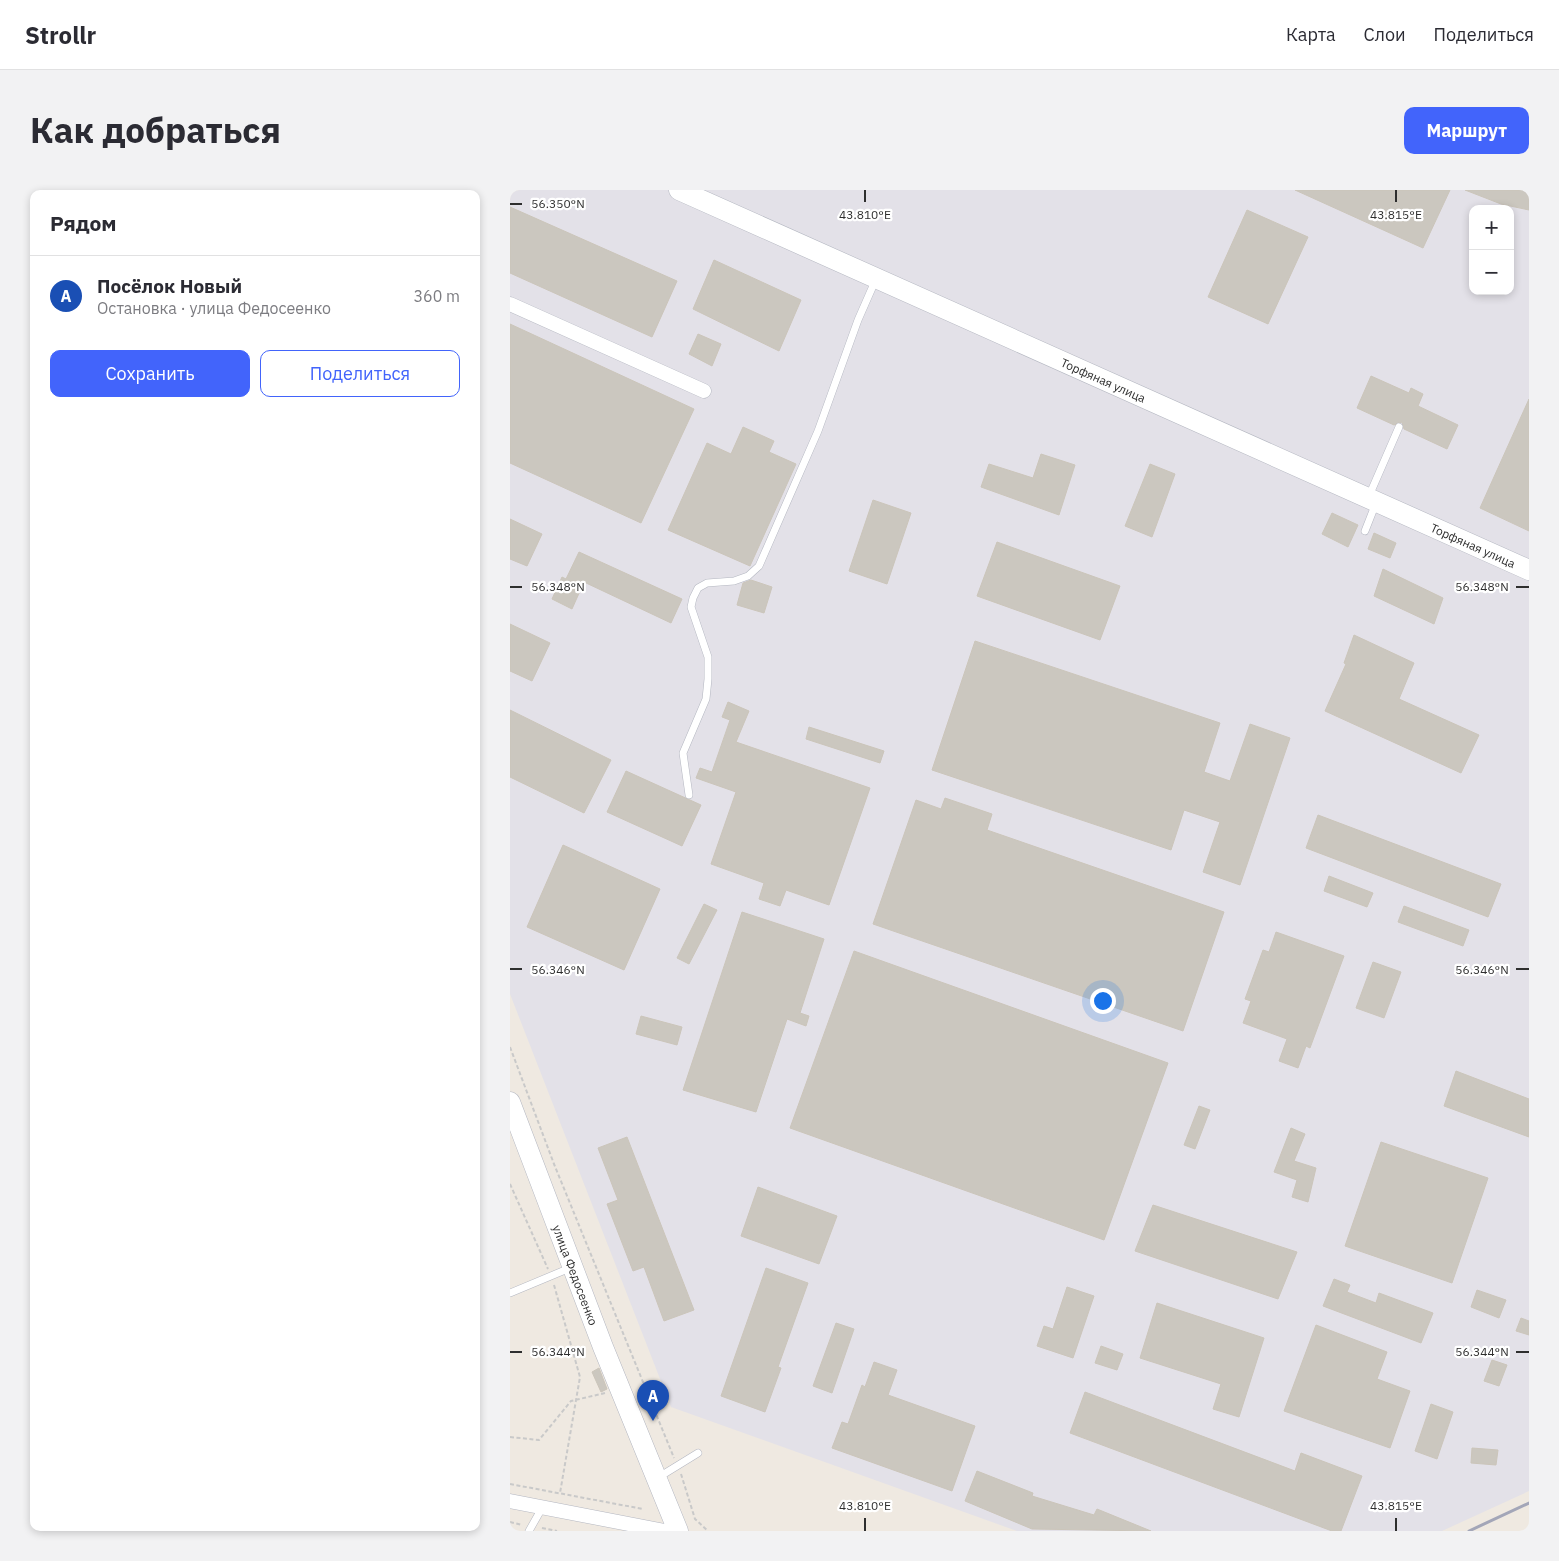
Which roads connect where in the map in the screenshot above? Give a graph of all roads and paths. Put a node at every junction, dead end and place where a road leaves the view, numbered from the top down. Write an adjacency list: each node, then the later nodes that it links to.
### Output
1 (679, 190): 2 (street, Торфяная улица)
2 (876, 278): 6 (street, Торфяная улица); 9 (lane)
3 (510, 304): 4 (street)
4 (704, 391)
5 (1399, 427): 6 (lane)
6 (1372, 500): 7 (lane); 8 (street, Торфяная улица)
7 (1365, 531)
8 (1529, 570)
9 (689, 795)
10 (510, 1047): 20 (path)
11 (510, 1102): 13 (street, улица Федосеенко)
12 (510, 1184): 14 (path)
13 (573, 1267): 14 (lane); 16 (street, улица Федосеенко)
14 (552, 1276): 15 (lane); 17 (path)
15 (510, 1293)
16 (620, 1389): 17 (path); 21 (street, улица Федосеенко)
17 (576, 1400): 18 (path); 23 (path)
18 (510, 1437)
19 (698, 1453): 20 (lane)
20 (678, 1465): 21 (lane); 30 (path)
21 (656, 1478): 29 (street, улица Федосеенко)
22 (510, 1484): 23 (path)
23 (560, 1493): 26 (path)
24 (510, 1501): 25 (street)
25 (542, 1508): 27 (lane); 28 (street)
26 (643, 1510)
27 (529, 1531)
28 (665, 1531)
29 (678, 1531)
30 (708, 1531)

